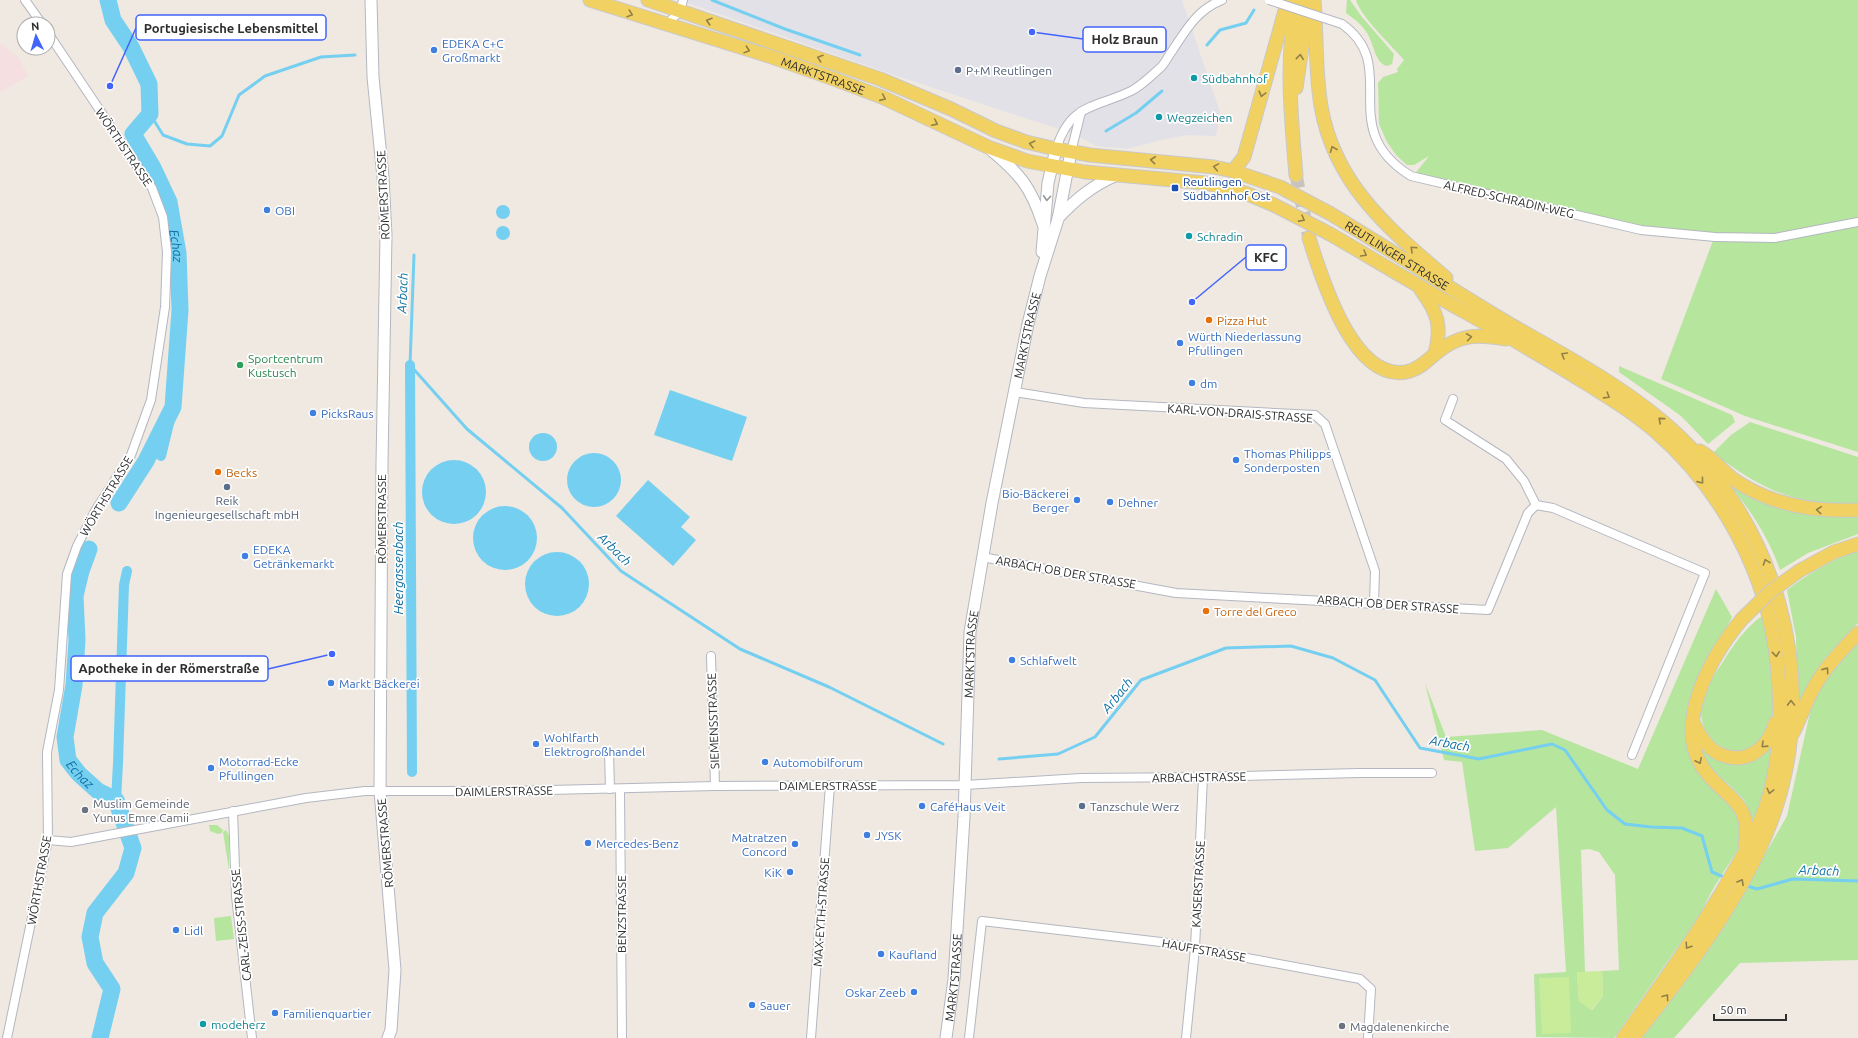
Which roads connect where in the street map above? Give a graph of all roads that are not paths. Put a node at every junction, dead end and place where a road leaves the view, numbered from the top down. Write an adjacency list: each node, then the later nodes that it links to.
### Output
1 (25, 0): 13 (street)
2 (371, 0): 57 (main road, RÖMERSTRASSE)
3 (590, 0): 14 (main road, MARKTSTRASSE, one-way to 14)
4 (648, 0): 11 (main road, MARKTSTRASSE)
5 (1269, 0): 27 (street, ALFRED-SCHRADIN-WEG, bridge)
6 (1288, 0): 23 (main road, one-way to 23)
7 (1297, 0): 16 (main road)
8 (1309, 0): 16 (main road, one-way to 8)
9 (1314, 0): 32 (main road, one-way to 9)
10 (1217, 1): 17 (street)
11 (666, 3): 12 (main road, MARKTSTRASSE); 14 (street)
12 (681, 5): 14 (street); 19 (main road, MARKTSTRASSE, one-way to 12)
13 (36, 16)
14 (666, 25): 18 (main road, MARKTSTRASSE, one-way to 18)
15 (56, 45): 59 (street, WÖRTHSTRASSE)
16 (1292, 109): 25 (main road)
17 (1081, 112): 19 (street); 20 (street)
18 (988, 147): 21 (main road, MARKTSTRASSE); 28 (main road)
19 (1056, 149): 20 (main road, MARKTSTRASSE); 21 (main road)
20 (1070, 152): 22 (main road); 23 (main road, REUTLINGER STRASSE, one-way to 20)
21 (1051, 166): 22 (main road, MARKTSTRASSE); 28 (main road, MARKTSTRASSE, one-way to 28)
22 (1066, 169): 24 (main road, REUTLINGER STRASSE); 26 (main road, MARKTSTRASSE)
23 (1233, 171): 32 (main road, REUTLINGER STRASSE, bridge)
24 (1117, 175): 26 (main road); 31 (main road, REUTLINGER STRASSE, one-way to 31, bridge)
25 (1296, 175)
26 (1058, 219): 30 (main road, MARKTSTRASSE)
27 (1858, 222)
28 (1044, 231): 30 (main road, MARKTSTRASSE)
29 (1309, 238): 34 (main road)
30 (1040, 276): 35 (main road, MARKTSTRASSE)
31 (1418, 285): 33 (main road, REUTLINGER STRASSE); 34 (main road)
32 (1474, 303): 37 (main road, REUTLINGER STRASSE, one-way to 32)
33 (1515, 340): 34 (main road, one-way to 33); 45 (main road, REUTLINGER STRASSE, one-way to 45)
34 (1435, 354)
35 (1015, 392): 41 (main road, MARKTSTRASSE); 42 (street, KARL-VON-DRAIS-STRASSE)
36 (1453, 399): 38 (street)
37 (1690, 446): 39 (main road, one-way to 37); 47 (main road, one-way to 37)
38 (1536, 505): 42 (street, ARBACH OB DER STRASSE); 49 (street)
39 (1858, 510)
40 (1858, 544): 46 (main road, bridge)
41 (982, 557): 42 (street, ARBACH OB DER STRASSE); 53 (main road, MARKTSTRASSE)
42 (1374, 603)
43 (1858, 633): 47 (main road, one-way to 43)
44 (711, 656): 54 (street, SIEMENSSTRASSE)
45 (1778, 710): 46 (main road, one-way to 46); 60 (main road, one-way to 60)
46 (1693, 723): 60 (main road, one-way to 60)
47 (1789, 742): 61 (main road, one-way to 47)
48 (609, 752): 56 (street)
49 (1632, 755)
50 (1432, 774): 51 (street, ARBACHSTRASSE)
51 (1203, 778): 53 (street, ARBACHSTRASSE); 62 (street, KAISERSTRASSE)
52 (830, 785): 53 (street, DAIMLERSTRASSE); 54 (street, DAIMLERSTRASSE); 67 (street, MAX-EYTH-STRASSE)
53 (965, 785): 68 (main road, MARKTSTRASSE)
54 (715, 786): 55 (street, DAIMLERSTRASSE)
55 (620, 789): 56 (street, DAIMLERSTRASSE); 66 (street, BENZSTRASSE)
56 (610, 790): 57 (street, DAIMLERSTRASSE)
57 (380, 791): 58 (street, DAIMLERSTRASSE); 65 (main road, RÖMERSTRASSE)
58 (233, 811): 59 (street, DAIMLERSTRASSE); 64 (street, CARL-ZEISS-STRASSE)
59 (48, 840): 63 (street, WÖRTHSTRASSE)
60 (1744, 853): 61 (main road)
61 (1716, 915): 72 (main road, one-way to 72); 73 (main road, one-way to 61)
62 (1195, 948): 69 (street, HAUFFSTRASSE); 70 (street, KAISERSTRASSE); 71 (street, HAUFFSTRASSE)
63 (7, 1038)
64 (252, 1038)
65 (388, 1038)
66 (622, 1038)
67 (811, 1038)
68 (946, 1038)
69 (968, 1038)
70 (1186, 1038)
71 (1368, 1038)
72 (1623, 1038)
73 (1633, 1038)

